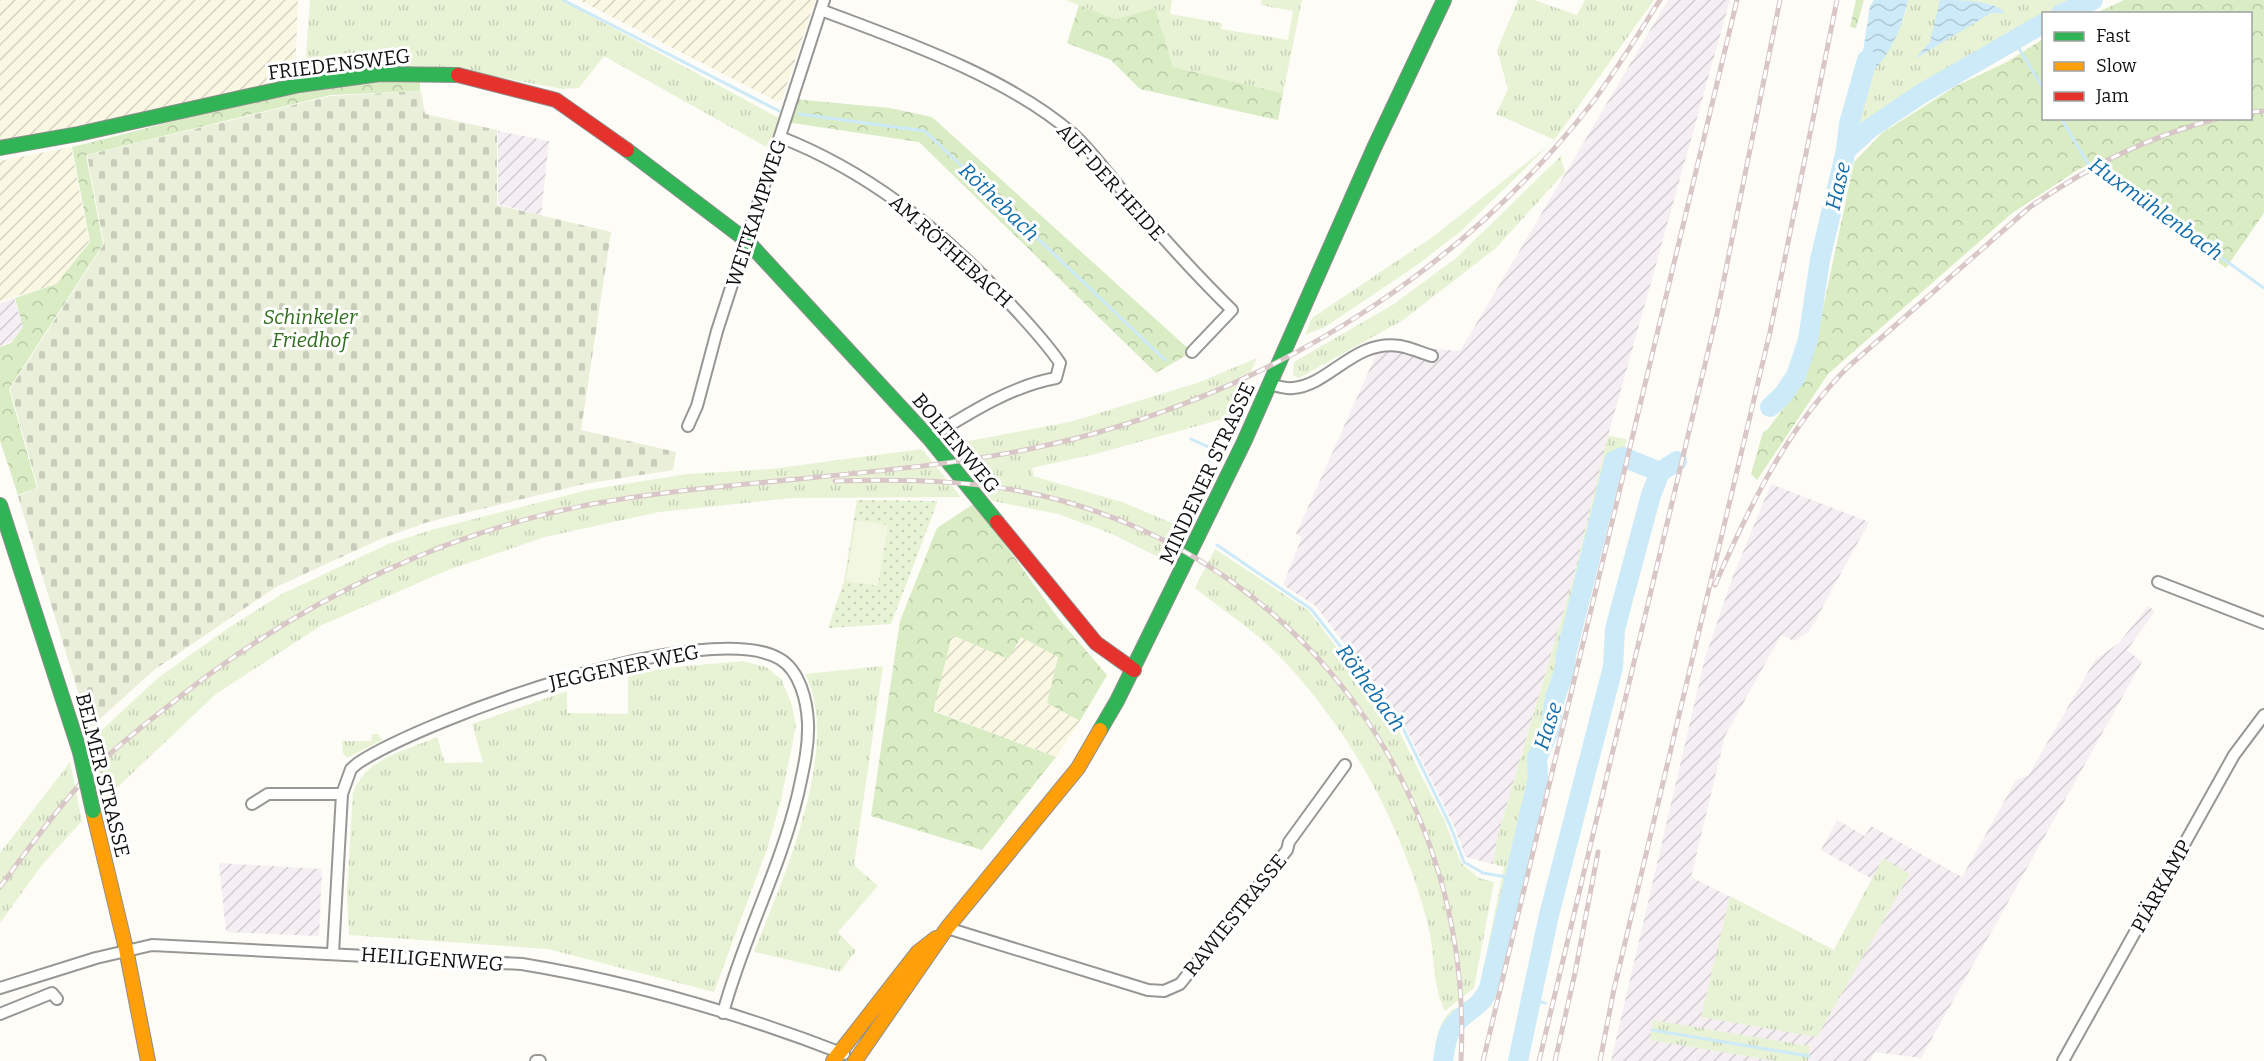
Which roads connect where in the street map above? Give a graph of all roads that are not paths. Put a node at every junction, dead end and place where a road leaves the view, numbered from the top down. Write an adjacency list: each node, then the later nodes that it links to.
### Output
1 (1444, 0): 8 (street, MINDENER STRASSE)
2 (822, 5): 3 (street, WEITKAMPWEG); 6 (street, AUF DER HEIDE)
3 (780, 137): 5 (street, WEITKAMPWEG); 10 (street, AM RÖTHEBACH)
4 (0, 148): 5 (street, FRIEDENSWEG)
5 (747, 241): 9 (street, WEITKAMPWEG); 10 (street, BOLTENWEG)
6 (1192, 352)
7 (1432, 356): 8 (street)
8 (1270, 384): 14 (street, MINDENER STRASSE)
9 (688, 426)
10 (929, 438): 14 (street, BOLTENWEG)
11 (0, 505): 20 (street, BELMER STRASSE, bridge)
12 (2158, 582): 13 (street)
13 (2264, 623)
14 (1134, 670): 19 (street, MINDENER STRASSE)
15 (2264, 715): 29 (street, PIÄRKAMP)
16 (1345, 765): 19 (street, RAWIESTRASSE)
17 (342, 794): 18 (street); 21 (street, JEGGENER WEG); 24 (street, JEGGENER WEG)
18 (252, 804)
19 (947, 928): 26 (street, MINDENER STRASSE); 27 (street, MINDENER STRASSE)
20 (126, 949): 21 (street, HEILIGENWEG); 22 (street, HEILIGENWEG); 28 (street, BELMER STRASSE)
21 (333, 953): 24 (street, HEILIGENWEG)
22 (0, 988)
23 (57, 999): 25 (street)
24 (723, 1013): 26 (street, HEILIGENWEG)
25 (0, 1014)
26 (836, 1056): 27 (street, HEILIGENWEG)
27 (858, 1060)
28 (148, 1061)
29 (2063, 1061)

